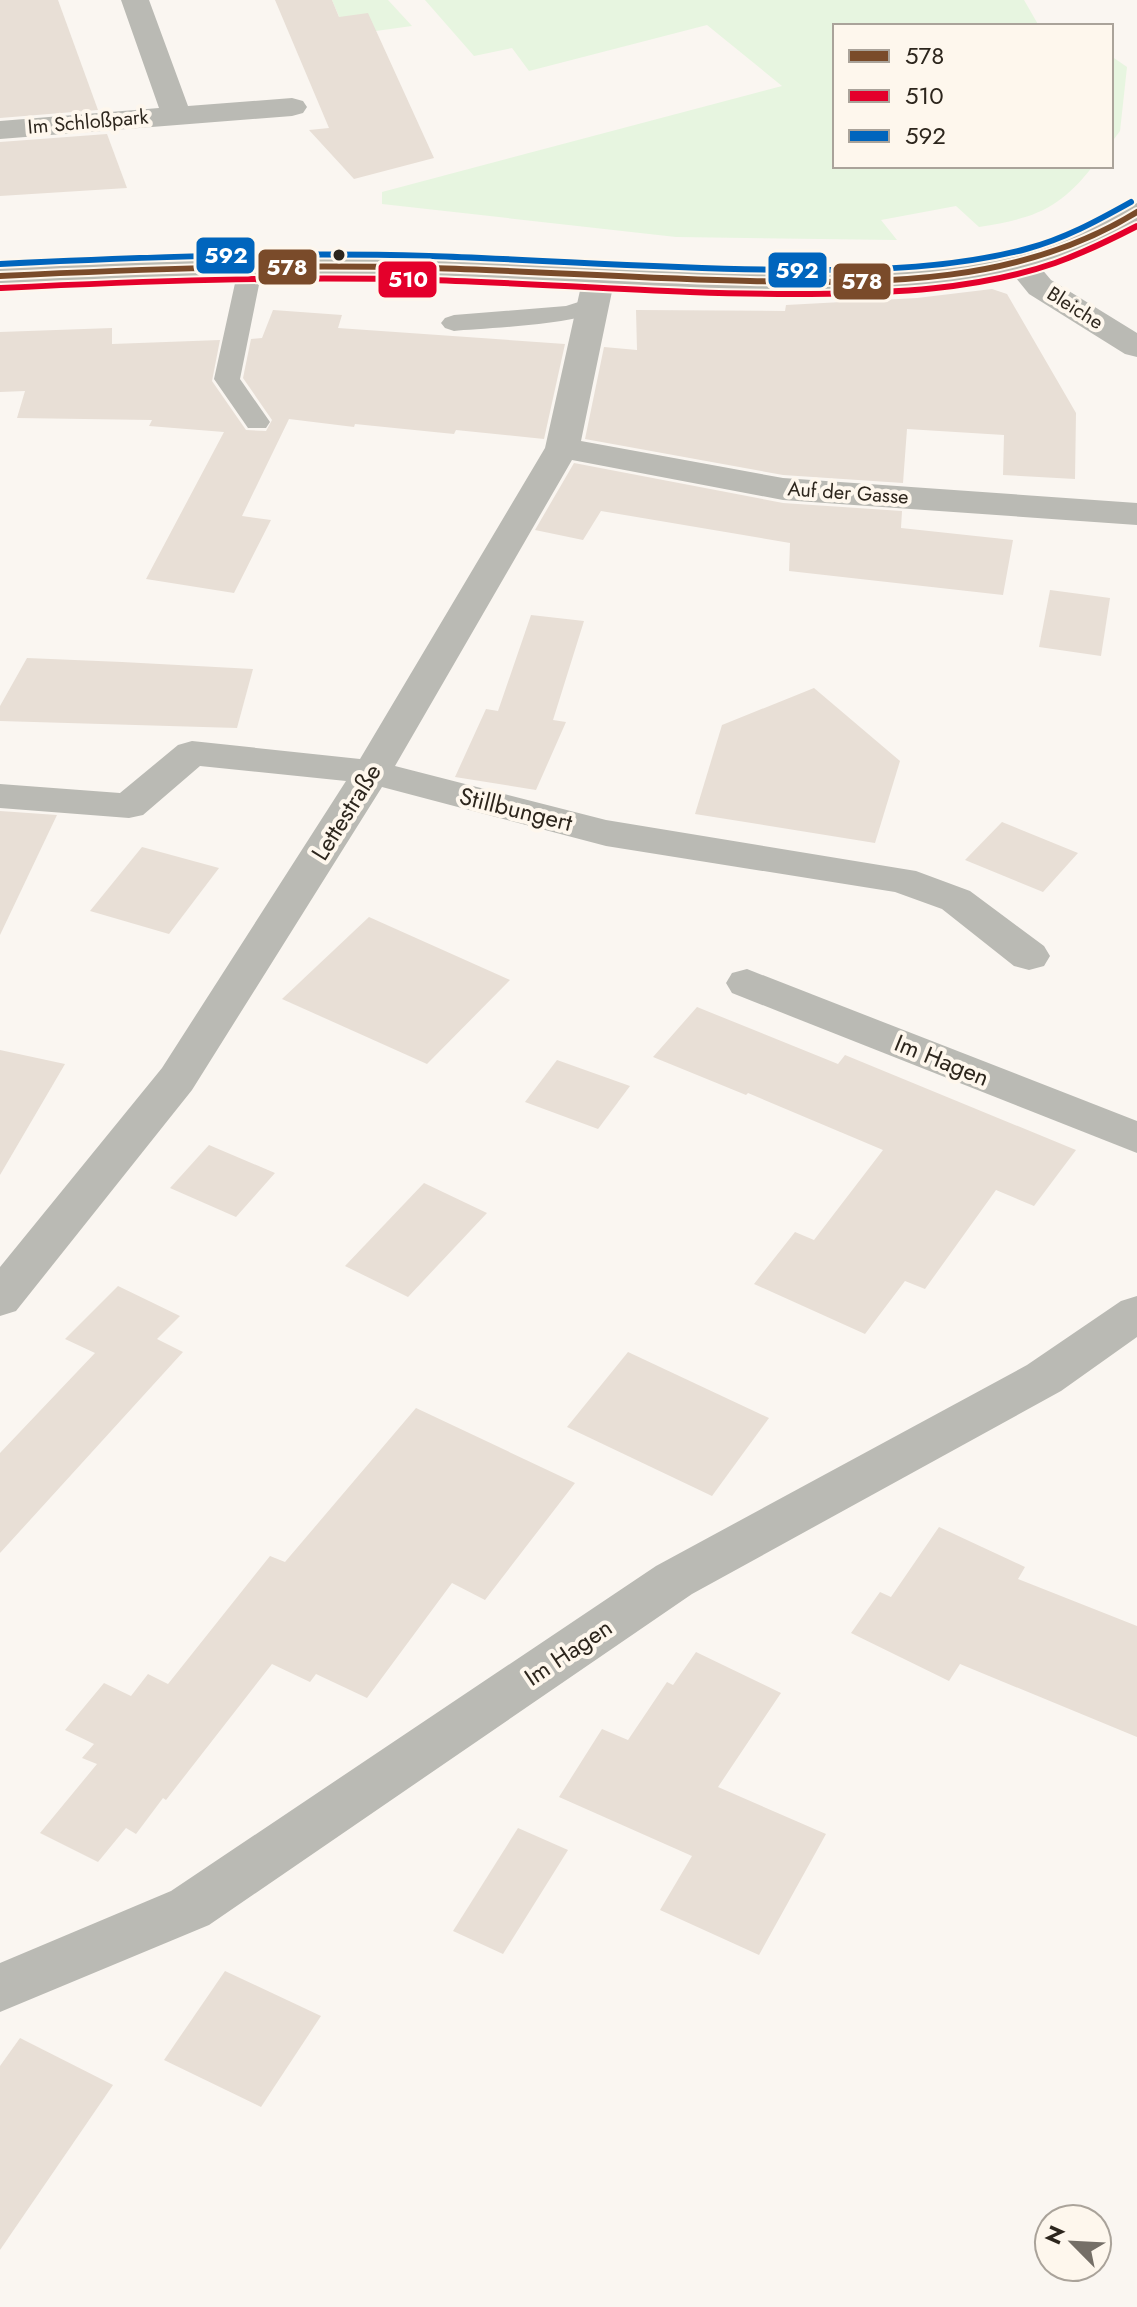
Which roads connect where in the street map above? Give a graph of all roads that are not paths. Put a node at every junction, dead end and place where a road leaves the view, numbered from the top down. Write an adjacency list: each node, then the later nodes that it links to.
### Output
1 (135, 0): 3 (street, Im Schloßpark)
2 (292, 107): 3 (street, Im Schloßpark)
3 (176, 114): 4 (street, Im Schloßpark)
4 (0, 130)
5 (1137, 212): 6 (main road)
6 (1019, 262): 9 (main road); 11 (street, Bleiche)
7 (251, 265): 8 (main road); 9 (main road); 12 (lane)
8 (0, 276)
9 (595, 291): 10 (lane); 13 (street, Lettestraße)
10 (454, 323)
11 (1137, 347)
12 (257, 422)
13 (562, 448): 14 (street, Auf der Gasse); 15 (street, Lettestraße)
14 (1137, 514)
15 (372, 772): 16 (street, Stillbungert); 17 (street, Stillbungert); 20 (street, Lettestraße)
16 (0, 796)
17 (1029, 956)
18 (747, 983): 19 (street, Im Hagen)
19 (1137, 1138)
20 (0, 1299)
21 (1137, 1313): 22 (street, Im Hagen)
22 (0, 1988)

